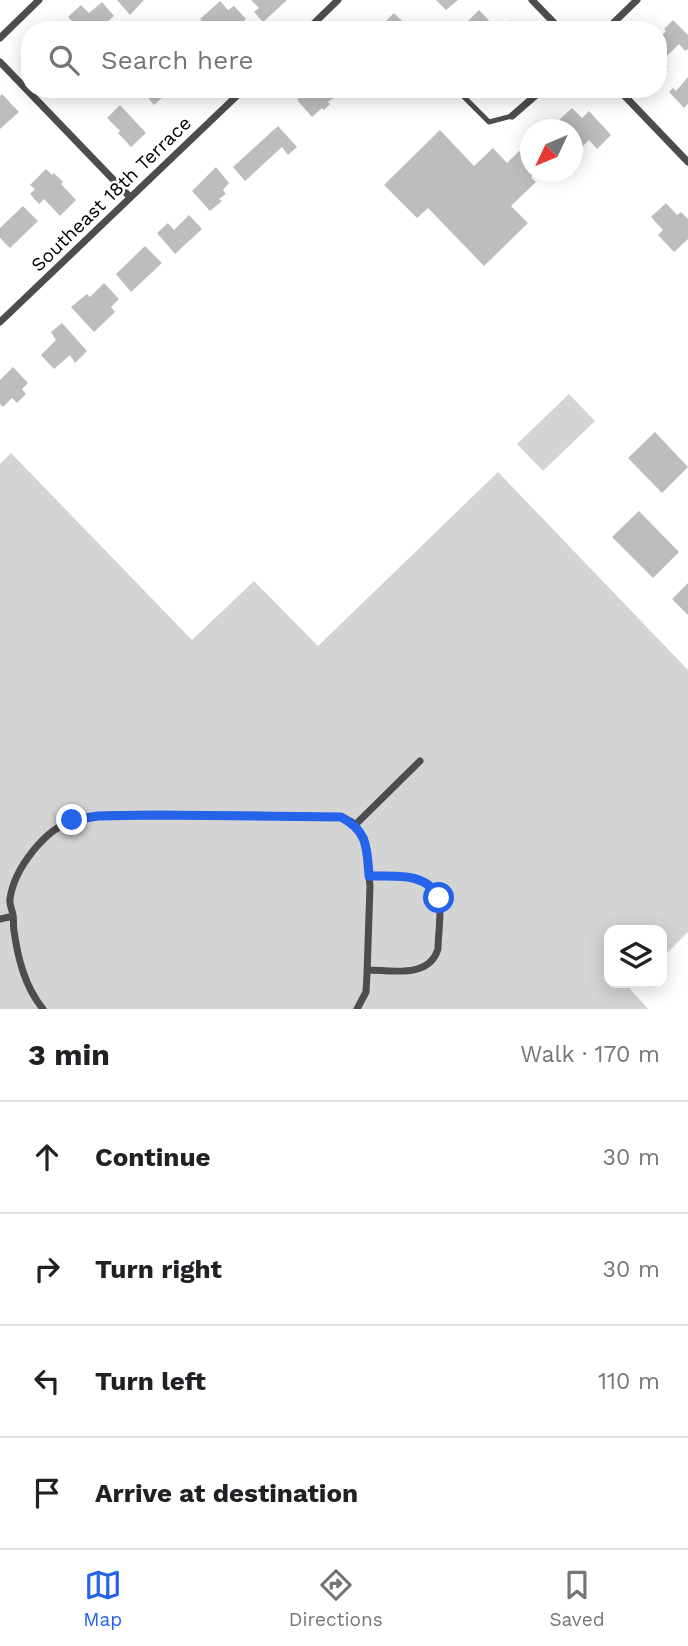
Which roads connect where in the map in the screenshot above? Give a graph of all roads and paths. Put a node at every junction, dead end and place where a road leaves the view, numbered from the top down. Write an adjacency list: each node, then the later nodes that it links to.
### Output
1 (39, 0): 8 (street)
2 (338, 0): 5 (street)
3 (532, 0): 6 (street)
4 (637, 0): 7 (street)
5 (316, 21)
6 (552, 21)
7 (615, 21)
8 (0, 37)
9 (0, 62): 10 (street)
10 (21, 84)
11 (35, 98): 18 (street)
12 (234, 98): 18 (street, Southeast 18th Terrace)
13 (465, 98): 16 (lane)
14 (533, 98): 16 (street)
15 (627, 98): 17 (street)
16 (512, 116)
17 (688, 162)
18 (130, 197): 19 (street, Southeast 18th Terrace)
19 (0, 322)
20 (420, 761): 21 (street)
21 (355, 825): 22 (street); 23 (street)
22 (369, 876): 25 (street); 25 (street)
23 (13, 916): 24 (street); 26 (street)
24 (0, 919)
25 (367, 970): 27 (street)
26 (43, 1009)
27 (357, 1009)

